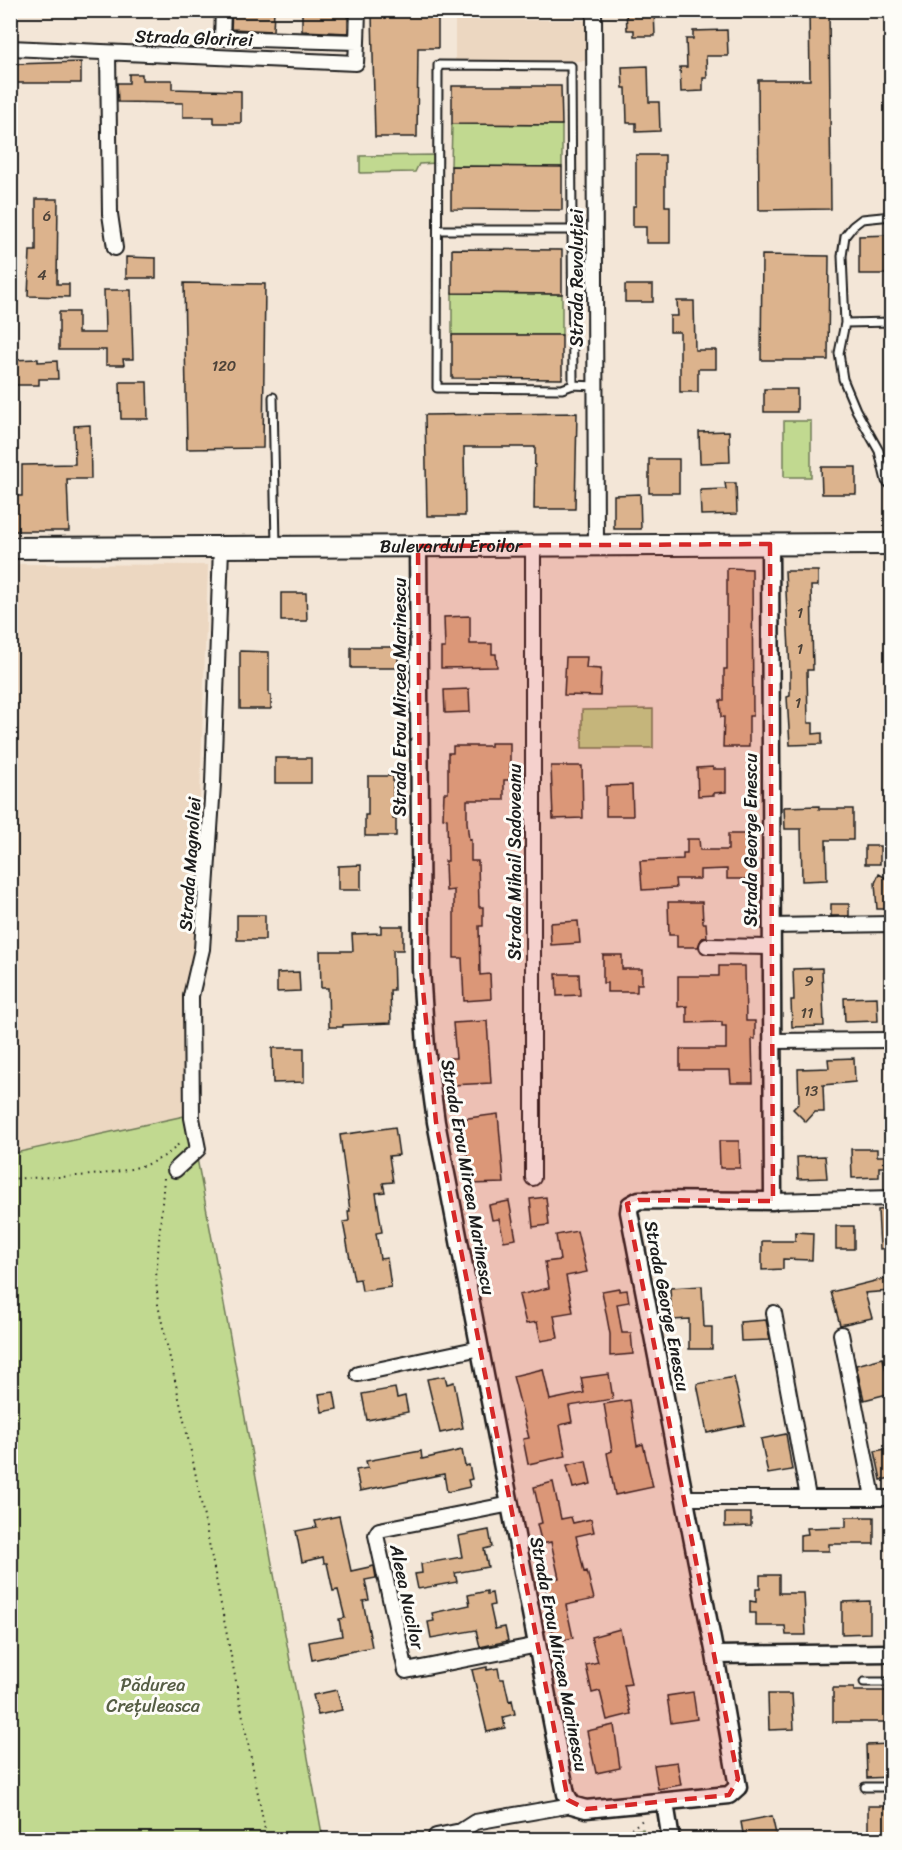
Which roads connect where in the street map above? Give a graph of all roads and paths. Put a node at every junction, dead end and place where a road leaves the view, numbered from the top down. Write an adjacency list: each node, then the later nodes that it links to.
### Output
1 (222, 10): 4 (street)
2 (358, 10): 4 (street)
3 (594, 10): 14 (street, Strada Revoluției)
4 (357, 42): 6 (street, Strada Glorirei)
5 (10, 48): 6 (street, Strada Glorirei)
6 (108, 53): 10 (street)
7 (891, 216): 12 (lane)
8 (438, 230): 9 (lane); 9 (lane); 13 (lane)
9 (571, 230): 13 (lane)
10 (115, 248)
11 (891, 322): 12 (lane)
12 (845, 323): 16 (lane)
13 (573, 385): 14 (lane)
14 (595, 386): 20 (street, Strada Revoluției)
15 (273, 397): 23 (lane)
16 (891, 486)
17 (770, 544): 18 (main road, Bulevardul Eroilor); 20 (main road, Bulevardul Eroilor); 26 (street, Strada George Enescu)
18 (891, 544)
19 (533, 545): 20 (main road, Bulevardul Eroilor); 21 (main road, Bulevardul Eroilor); 34 (street, Strada Mihail Sadoveanu)
20 (596, 545)
21 (418, 546): 23 (main road, Bulevardul Eroilor); 40 (street, Strada Erou Mircea Marinescu)
22 (220, 547): 23 (main road, Bulevardul Eroilor); 24 (main road, Bulevardul Eroilor); 31 (street, Strada Magnoliei)
23 (277, 547)
24 (10, 548)
25 (891, 924): 26 (street)
26 (771, 926): 28 (street, Strada George Enescu)
27 (707, 946): 28 (street)
28 (771, 946): 30 (street, Strada George Enescu)
29 (891, 1040): 30 (street)
30 (772, 1041): 37 (street, Strada George Enescu)
31 (192, 1118): 32 (path); 33 (street, Strada Magnoliei)
32 (167, 1155): 33 (path); 35 (path)
33 (168, 1169): 57 (path)
34 (533, 1178)
35 (10, 1179)
36 (891, 1198): 37 (street)
37 (773, 1201): 44 (street, Strada George Enescu)
38 (774, 1312): 42 (street)
39 (841, 1334): 43 (street)
40 (480, 1348): 41 (street); 46 (street, Strada Erou Mircea Marinescu)
41 (358, 1374)
42 (808, 1497): 43 (street); 44 (street)
43 (873, 1497): 45 (street)
44 (685, 1498): 49 (street, Strada George Enescu)
45 (891, 1498)
46 (511, 1504): 47 (street, Strada Erou Mircea Marinescu); 47 (street, Aleea Nucilor)
47 (538, 1645): 55 (street, Strada Erou Mircea Marinescu)
48 (891, 1653): 49 (street)
49 (715, 1655): 54 (street, Strada George Enescu)
50 (864, 1682): 51 (lane)
51 (891, 1682)
52 (865, 1787): 53 (lane)
53 (891, 1787)
54 (665, 1803): 55 (street, Strada George Enescu); 58 (path); 59 (street)
55 (572, 1805): 56 (street)
56 (436, 1836)
57 (267, 1839)
58 (617, 1839)
59 (671, 1839)

